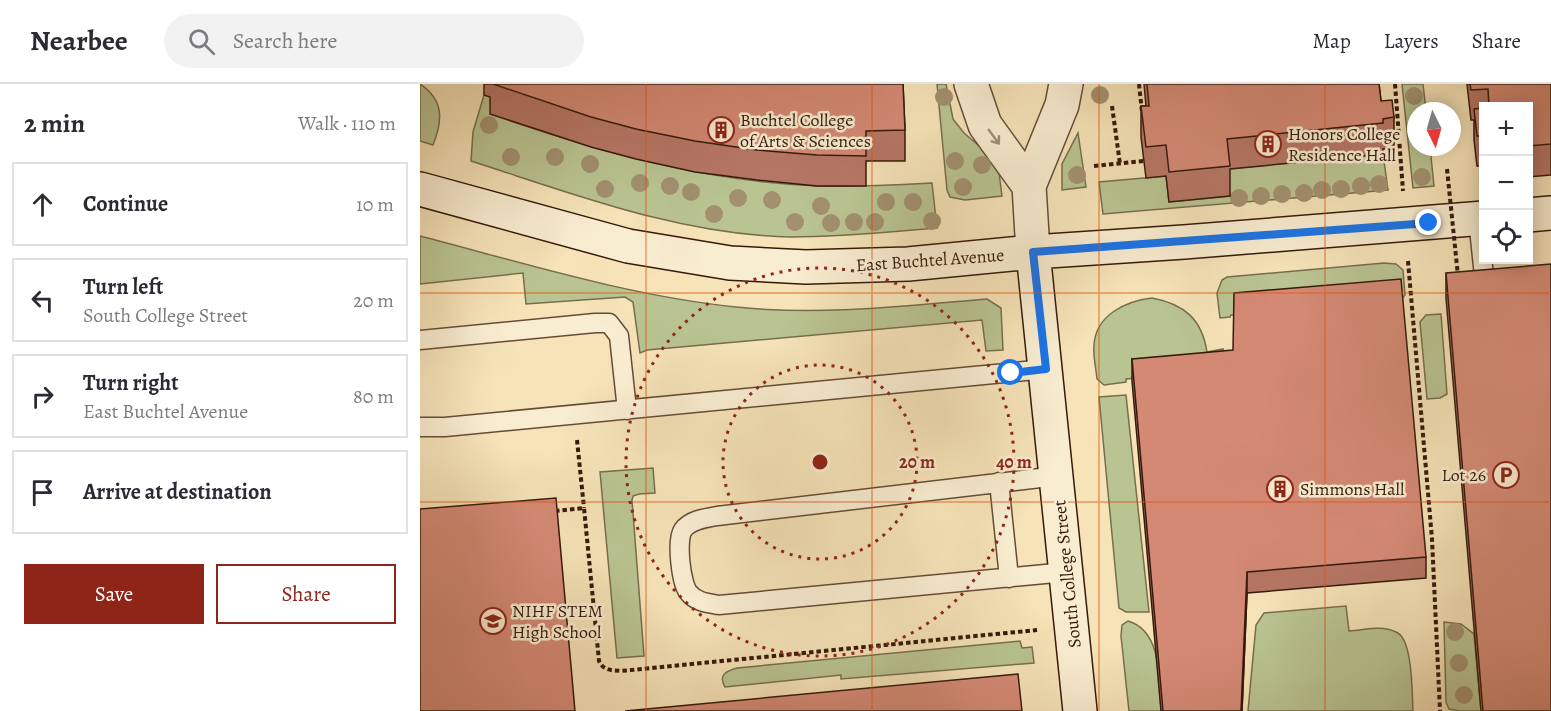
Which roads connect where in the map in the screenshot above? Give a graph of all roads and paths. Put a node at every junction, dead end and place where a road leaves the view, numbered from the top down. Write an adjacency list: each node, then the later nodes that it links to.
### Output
1 (971, 84): 13 (main road, one-way to 13)
2 (1066, 84): 13 (main road, South College Street)
3 (1139, 84): 6 (path)
4 (1395, 84): 15 (path)
5 (1151, 89): 6 (path)
6 (1139, 91): 8 (path)
7 (1113, 106): 10 (path)
8 (1142, 114)
9 (1144, 161): 10 (path)
10 (1120, 164): 11 (path)
11 (1094, 166)
12 (1447, 169): 22 (path, bridge)
13 (1029, 186): 19 (main road, South College Street)
14 (420, 189): 19 (main road, East Buchtel Avenue)
15 (1404, 199)
16 (1551, 213): 17 (main road)
17 (1533, 215)
18 (1479, 219): 19 (main road, East Buchtel Avenue)
19 (1033, 252): 25 (main road, South College Street)
20 (1408, 261): 35 (path)
21 (1484, 264): 23 (lane)
22 (1459, 286)
23 (1486, 296)
24 (420, 340): 26 (lane)
25 (1046, 369): 26 (lane); 29 (main road, South College Street)
26 (627, 410): 27 (lane)
27 (420, 427)
28 (577, 435): 31 (path)
29 (1057, 476): 30 (lane); 32 (main road, South College Street)
30 (999, 482): 33 (lane); 33 (lane)
31 (584, 508)
32 (1066, 572): 33 (lane); 34 (main road, South College Street)
33 (1009, 578)
34 (1080, 711)
35 (1440, 711)

